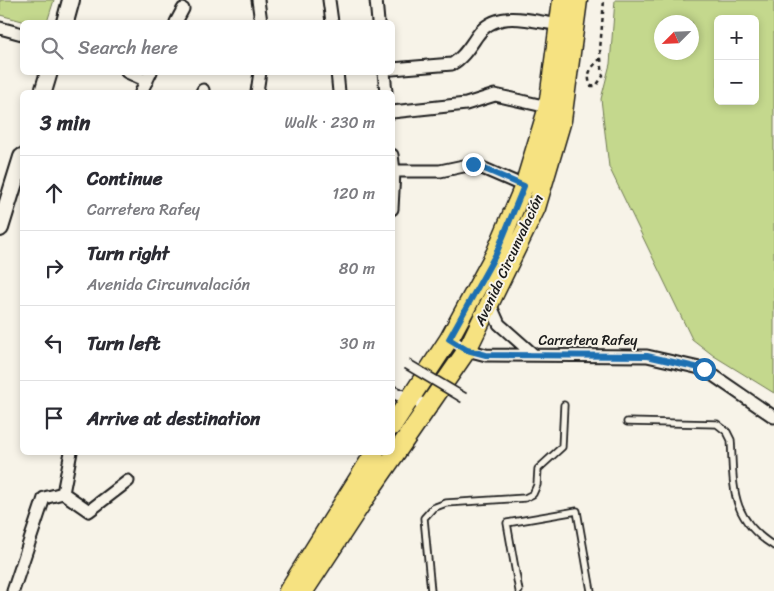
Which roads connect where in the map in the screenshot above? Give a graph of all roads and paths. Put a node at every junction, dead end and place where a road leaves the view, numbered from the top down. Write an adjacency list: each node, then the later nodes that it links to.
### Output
1 (72, 0): 9 (main road)
2 (258, 0): 11 (street)
3 (329, 0): 12 (street)
4 (376, 0): 13 (street)
5 (562, 0): 14 (main road, Avenida Circunvalación)
6 (578, 0): 35 (main road, Avenida Circunvalación)
7 (604, 0): 17 (path)
8 (183, 9): 10 (street)
9 (66, 20)
10 (177, 20)
11 (262, 20)
12 (332, 20)
13 (378, 20)
14 (559, 25): 18 (street); 29 (main road, Avenida Circunvalación)
15 (0, 28): 16 (street)
16 (20, 33)
17 (601, 58): 17 (path)
18 (395, 69)
19 (48, 75): 24 (main road)
20 (260, 75): 26 (street)
21 (337, 75): 27 (street)
22 (384, 75): 28 (street)
23 (149, 77): 25 (street)
24 (44, 90)
25 (143, 90)
26 (257, 90)
27 (339, 90)
28 (386, 90)
29 (548, 107): 30 (street); 33 (main road, Avenida Circunvalación)
30 (395, 112)
31 (20, 163): 34 (main road)
32 (395, 171): 33 (street)
33 (524, 186): 36 (main road, Avenida Circunvalación)
34 (0, 228)
35 (490, 304): 37 (main road, Avenida Circunvalación); 38 (street)
36 (449, 339): 37 (street, Carretera Rafey); 42 (main road, Avenida Circunvalación)
37 (467, 350): 38 (street, Carretera Rafey); 44 (main road, Avenida Circunvalación)
38 (534, 355): 45 (street, Carretera Rafey)
39 (407, 364): 41 (street, bridge)
40 (395, 393): 42 (street)
41 (464, 398)
42 (411, 399): 44 (street); 46 (main road, Avenida Circunvalación)
43 (564, 404): 58 (lane)
44 (428, 406): 48 (main road, Avenida Circunvalación)
45 (774, 417)
46 (395, 422)
47 (627, 422): 54 (lane)
48 (395, 453)
49 (70, 455): 53 (street)
50 (373, 455): 56 (main road)
51 (394, 455): 57 (main road, Avenida Circunvalación)
52 (128, 481): 53 (street)
53 (63, 494): 55 (street)
54 (774, 546)
55 (13, 591)
56 (288, 591)
57 (304, 591)
58 (430, 591)
59 (519, 591): 60 (lane)
60 (591, 591)

